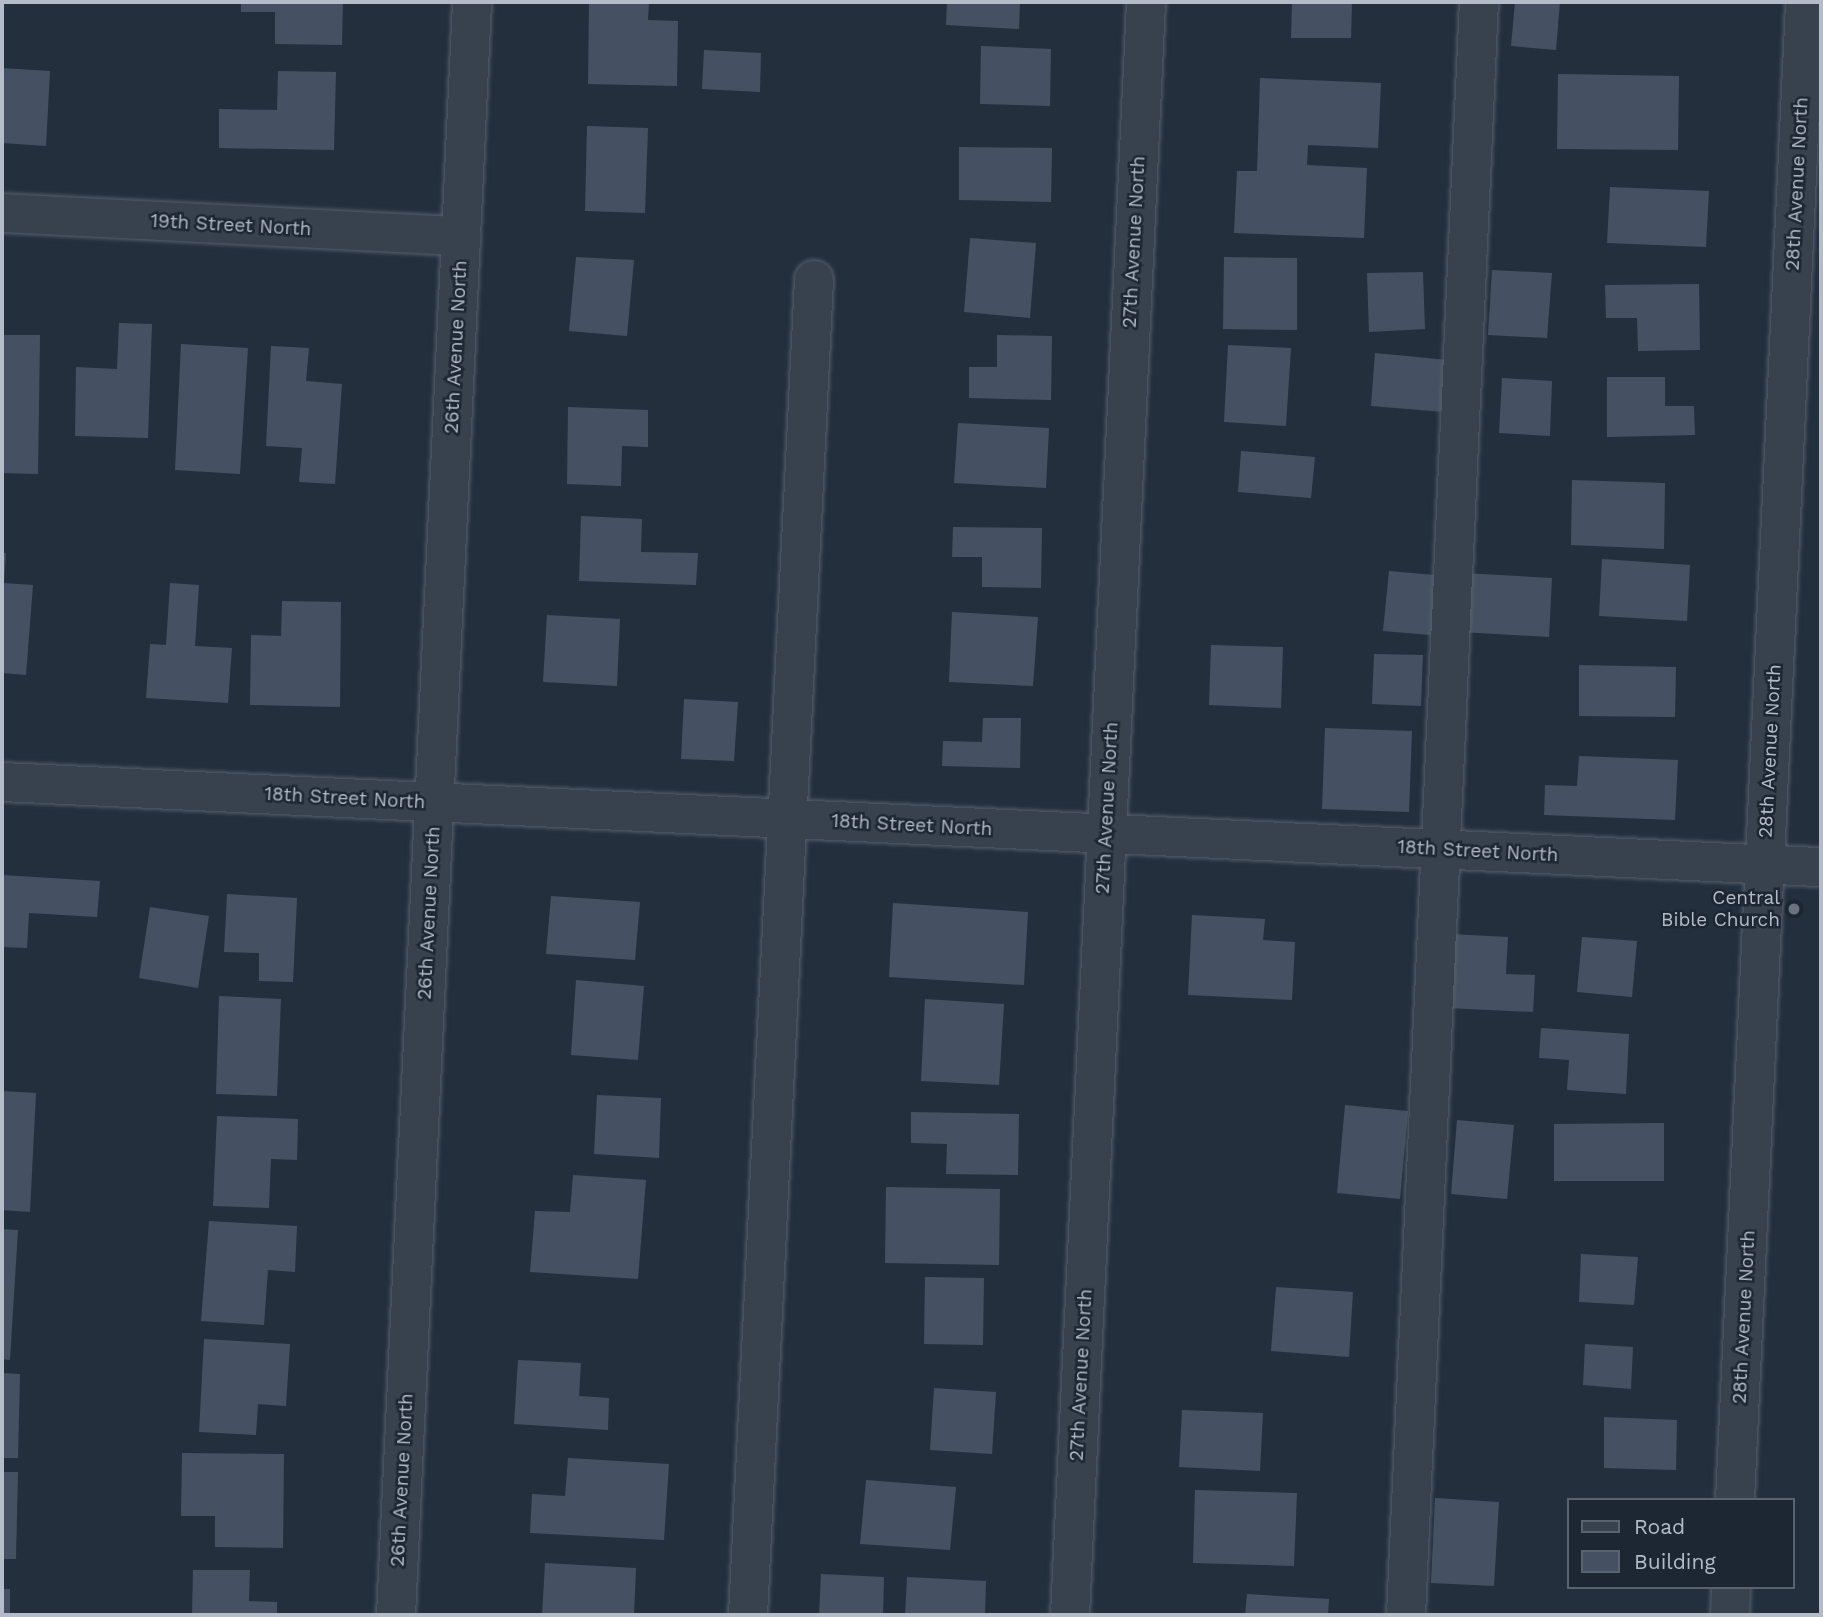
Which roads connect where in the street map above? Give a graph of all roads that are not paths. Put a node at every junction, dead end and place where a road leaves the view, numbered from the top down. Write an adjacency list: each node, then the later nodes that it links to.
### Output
1 (472, 2): 6 (street, 26th Avenue North)
2 (1146, 2): 11 (street, 27th Avenue North)
3 (1479, 2): 12 (street)
4 (1805, 2): 13 (street, 28th Avenue North)
5 (2, 213): 6 (street, 19th Street North)
6 (461, 236): 9 (street, 26th Avenue North)
7 (814, 280): 10 (street)
8 (2, 782): 9 (street, 18th Street North)
9 (434, 802): 10 (street, 18th Street North); 17 (street, 26th Avenue North)
10 (786, 819): 11 (street, 18th Street North); 18 (street)
11 (1106, 834): 12 (street, 18th Street North); 19 (street, 27th Avenue North)
12 (1441, 849): 13 (street, 18th Street North); 20 (street)
13 (1765, 865): 14 (street, 18th Street North); 15 (street, 28th Avenue North)
14 (1821, 867)
15 (1735, 1498)
16 (1731, 1589): 21 (street)
17 (396, 1615)
18 (748, 1615)
19 (1070, 1615)
20 (1406, 1615)
21 (1730, 1615)

